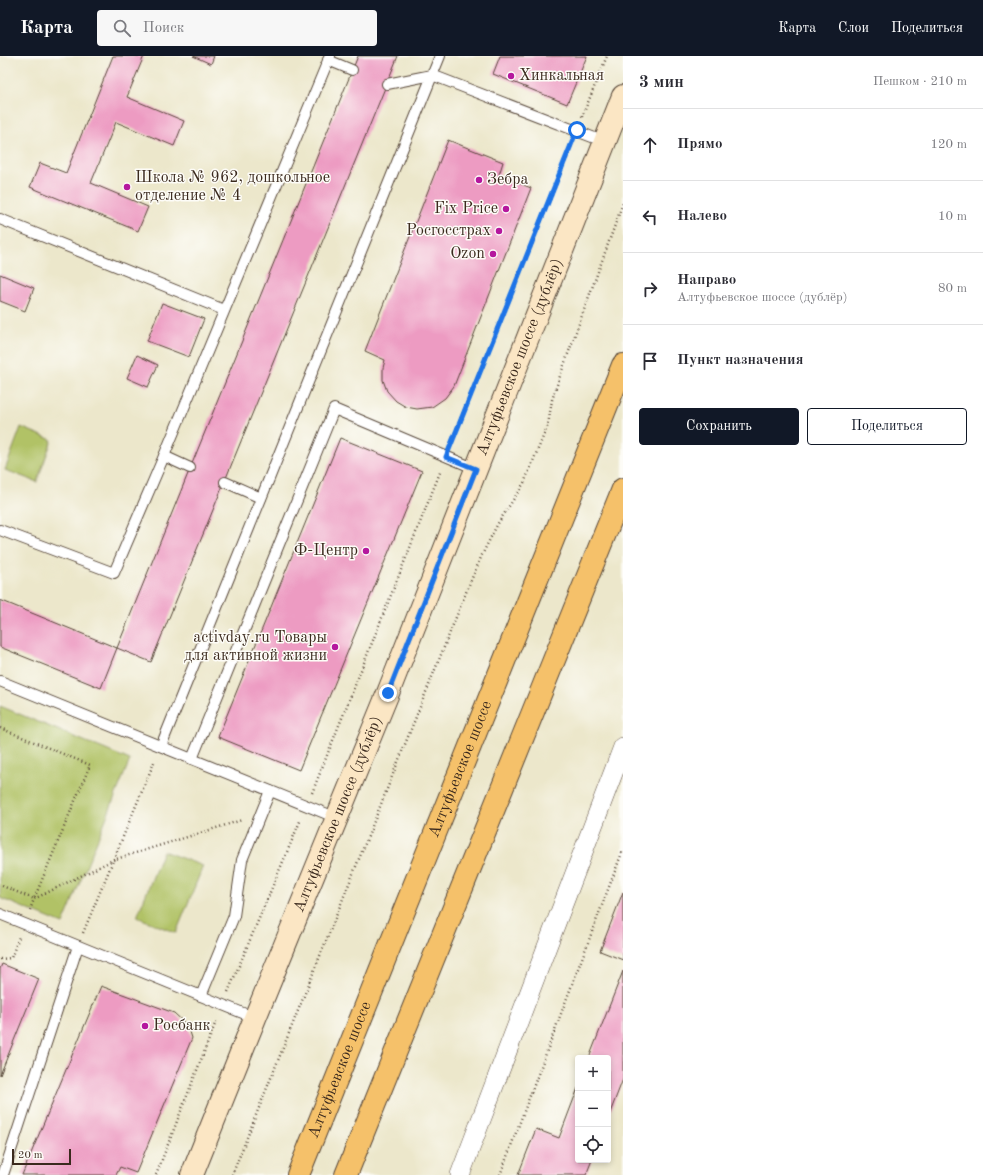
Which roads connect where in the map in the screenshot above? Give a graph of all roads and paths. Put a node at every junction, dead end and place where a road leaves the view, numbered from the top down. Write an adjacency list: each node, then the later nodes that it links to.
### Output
1 (440, 56): 5 (lane)
2 (607, 56): 8 (path)
3 (329, 58): 4 (lane); 12 (lane)
4 (352, 70)
5 (432, 75): 6 (lane); 8 (lane); 20 (lane)
6 (387, 84)
7 (623, 96): 9 (main road, Алтуфьевское шоссе (дублёр))
8 (577, 130): 9 (lane); 15 (path)
9 (605, 142): 17 (main road, Алтуфьевское шоссе (дублёр))
10 (623, 203): 43 (path)
11 (0, 219): 12 (lane)
12 (224, 310): 14 (lane)
13 (623, 364): 44 (main road, Алтуфьевское шоссе)
14 (164, 456): 16 (lane); 21 (lane)
15 (446, 457): 17 (lane); 26 (lane); 28 (path)
16 (190, 468)
17 (476, 469): 30 (main road, Алтуфьевское шоссе (дублёр))
18 (224, 482): 20 (lane)
19 (623, 489): 45 (main road)
20 (261, 498): 24 (lane)
21 (0, 530)
22 (0, 681): 24 (lane)
23 (0, 728): 34 (path)
24 (161, 746): 26 (lane); 32 (path)
25 (623, 747): 46 (street)
26 (192, 759): 27 (lane)
27 (270, 791): 28 (lane); 29 (lane)
28 (306, 806): 30 (lane)
29 (260, 814): 32 (path); 39 (lane)
30 (337, 818): 40 (main road, Алтуфьевское шоссе (дублёр))
31 (623, 850): 47 (path)
32 (113, 860): 34 (path); 37 (path)
33 (0, 885): 34 (path)
34 (34, 899): 36 (path)
35 (0, 914): 36 (lane)
36 (24, 924): 37 (lane); 38 (path)
37 (78, 946): 39 (lane); 41 (lane)
38 (0, 959)
39 (201, 996): 40 (lane)
40 (254, 1018): 42 (main road, Алтуфьевское шоссе (дублёр))
41 (3, 1175)
42 (192, 1175)
43 (232, 1175)
44 (298, 1175)
45 (346, 1175)
46 (460, 1175)
47 (500, 1175)

